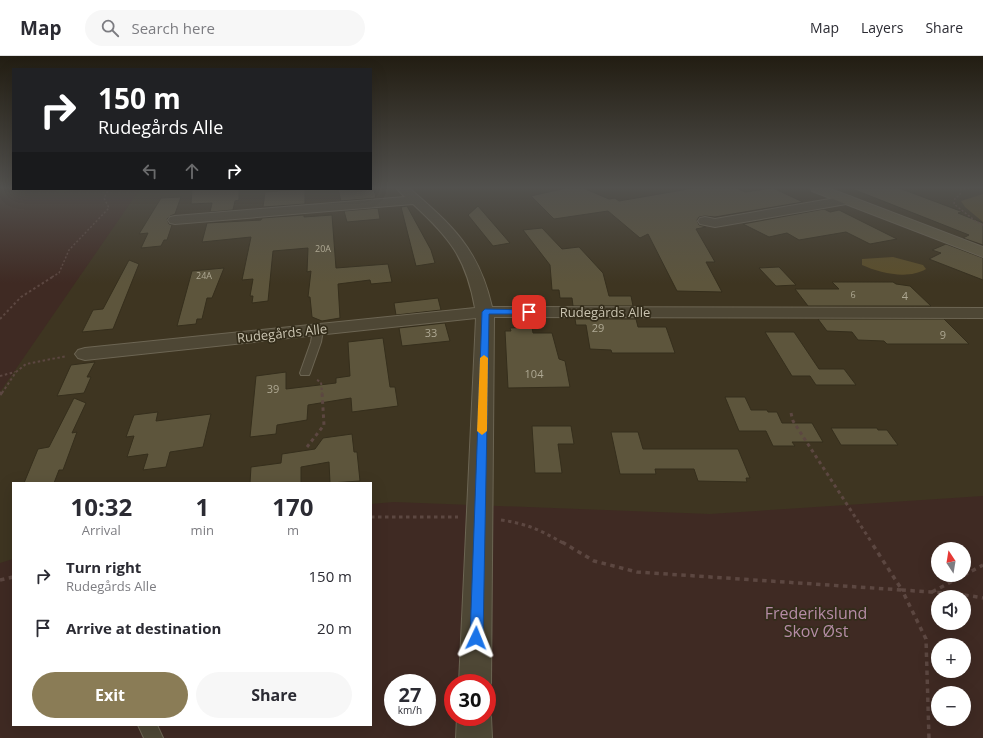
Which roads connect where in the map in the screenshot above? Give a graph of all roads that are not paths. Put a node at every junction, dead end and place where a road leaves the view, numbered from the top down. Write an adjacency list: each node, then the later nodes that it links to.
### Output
1 (438, 220): 6 (street)
2 (733, 220): 4 (street)
3 (899, 220): 5 (main road)
4 (705, 221)
5 (983, 252)
6 (485, 312): 7 (street, Rudegårds Alle); 8 (street, Rudegårds Alle); 11 (street)
7 (983, 313)
8 (318, 330): 9 (street, Rudegårds Alle); 10 (lane)
9 (85, 354)
10 (305, 373)
11 (475, 674)
12 (148, 726): 14 (lane)
13 (474, 726): 15 (street)
14 (154, 738)
15 (474, 738)

